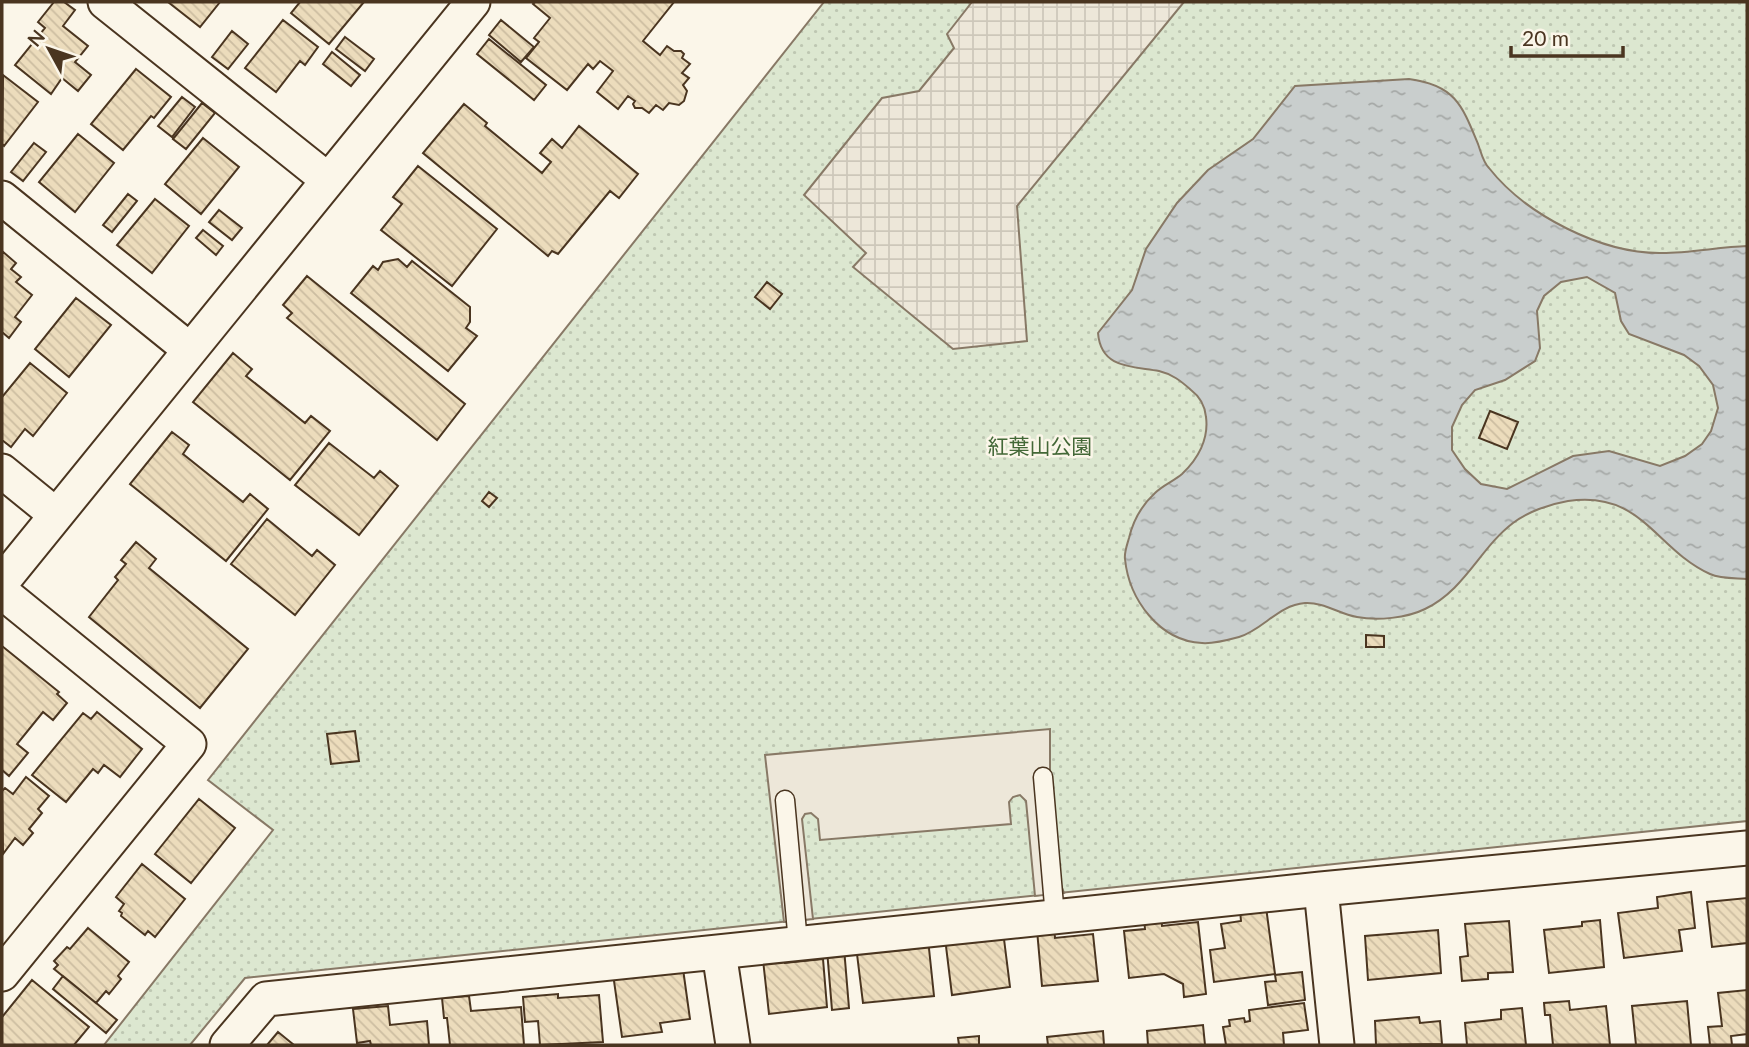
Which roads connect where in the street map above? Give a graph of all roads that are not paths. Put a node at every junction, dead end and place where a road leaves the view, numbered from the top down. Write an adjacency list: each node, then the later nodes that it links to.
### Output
1 (105, 2): 3 (street)
2 (461, 6): 3 (street)
3 (328, 180): 5 (street)
4 (2, 198): 5 (street)
5 (190, 350): 7 (street)
6 (2, 471): 7 (street)
7 (57, 515): 8 (street)
8 (2, 582)
9 (2, 592): 17 (street)
10 (1043, 777): 14 (lane)
11 (785, 800): 15 (lane)
12 (1747, 848): 13 (street)
13 (1321, 889): 14 (street); 20 (street)
14 (1055, 917): 15 (street)
15 (798, 943): 16 (street)
16 (719, 952): 18 (street); 19 (street)
17 (2, 974)
18 (227, 1045)
19 (733, 1045)
20 (1338, 1045)

